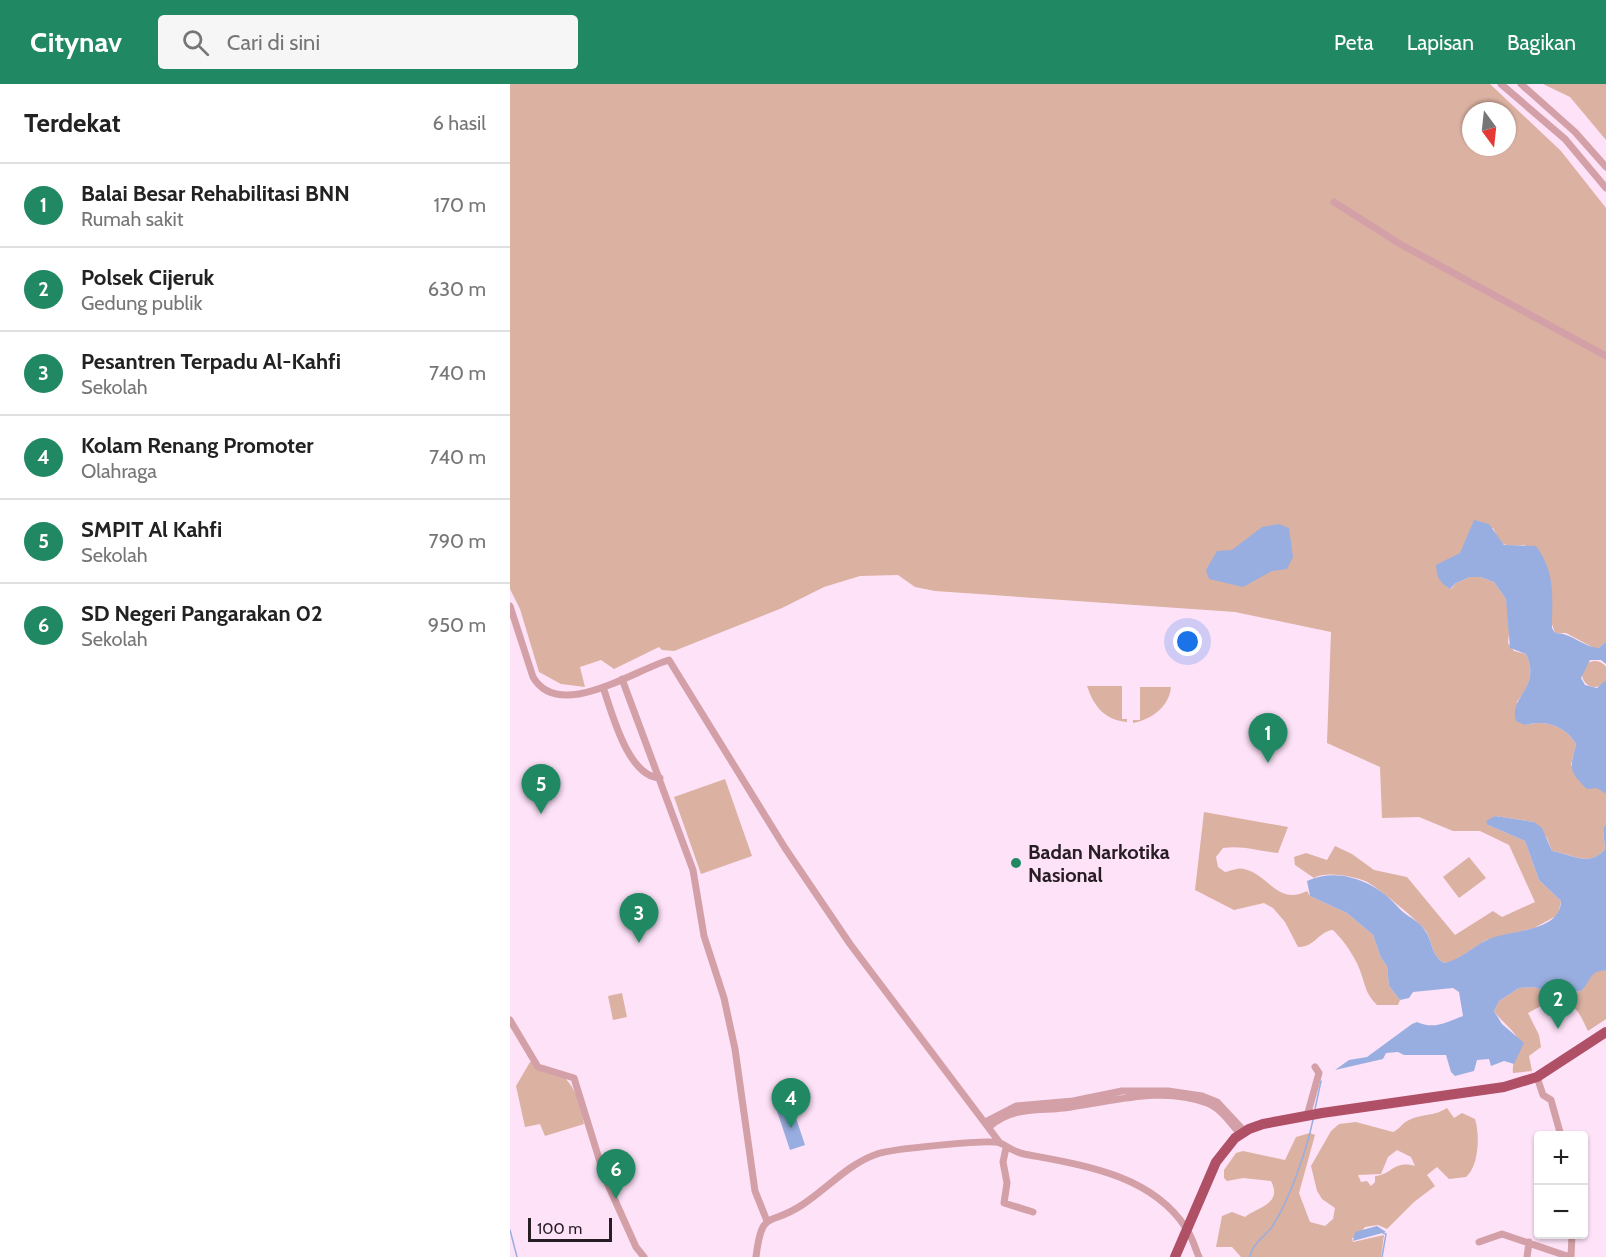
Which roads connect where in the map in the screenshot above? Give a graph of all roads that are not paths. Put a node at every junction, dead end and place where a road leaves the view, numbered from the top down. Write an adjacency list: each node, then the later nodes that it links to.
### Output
1 (1501, 84): 4 (street)
2 (1521, 84): 3 (street)
3 (1532, 93): 4 (street); 5 (street)
4 (1523, 103): 6 (street)
5 (1606, 166)
6 (1606, 188)
7 (1334, 202): 8 (street)
8 (1606, 356)
9 (510, 606): 11 (street)
10 (622, 679): 11 (street); 12 (street); 18 (street)
11 (603, 687): 12 (street)
12 (660, 778): 23 (street)
13 (510, 1020): 28 (street)
14 (1606, 1032): 16 (highway)
15 (1315, 1067): 17 (street)
16 (1537, 1077): 17 (highway); 19 (street)
17 (1308, 1115): 20 (highway)
18 (987, 1124): 20 (street); 21 (street)
19 (1560, 1131)
20 (1242, 1133): 24 (highway)
21 (1003, 1145): 22 (street); 23 (street); 24 (street)
22 (1033, 1212)
23 (767, 1221): 29 (street)
24 (1187, 1228): 30 (highway); 31 (street)
25 (1572, 1239): 33 (street)
26 (1479, 1242): 27 (street)
27 (1529, 1242): 32 (street); 33 (street)
28 (644, 1257)
29 (756, 1257)
30 (1175, 1257)
31 (1199, 1257)
32 (1527, 1257)
33 (1571, 1257)

